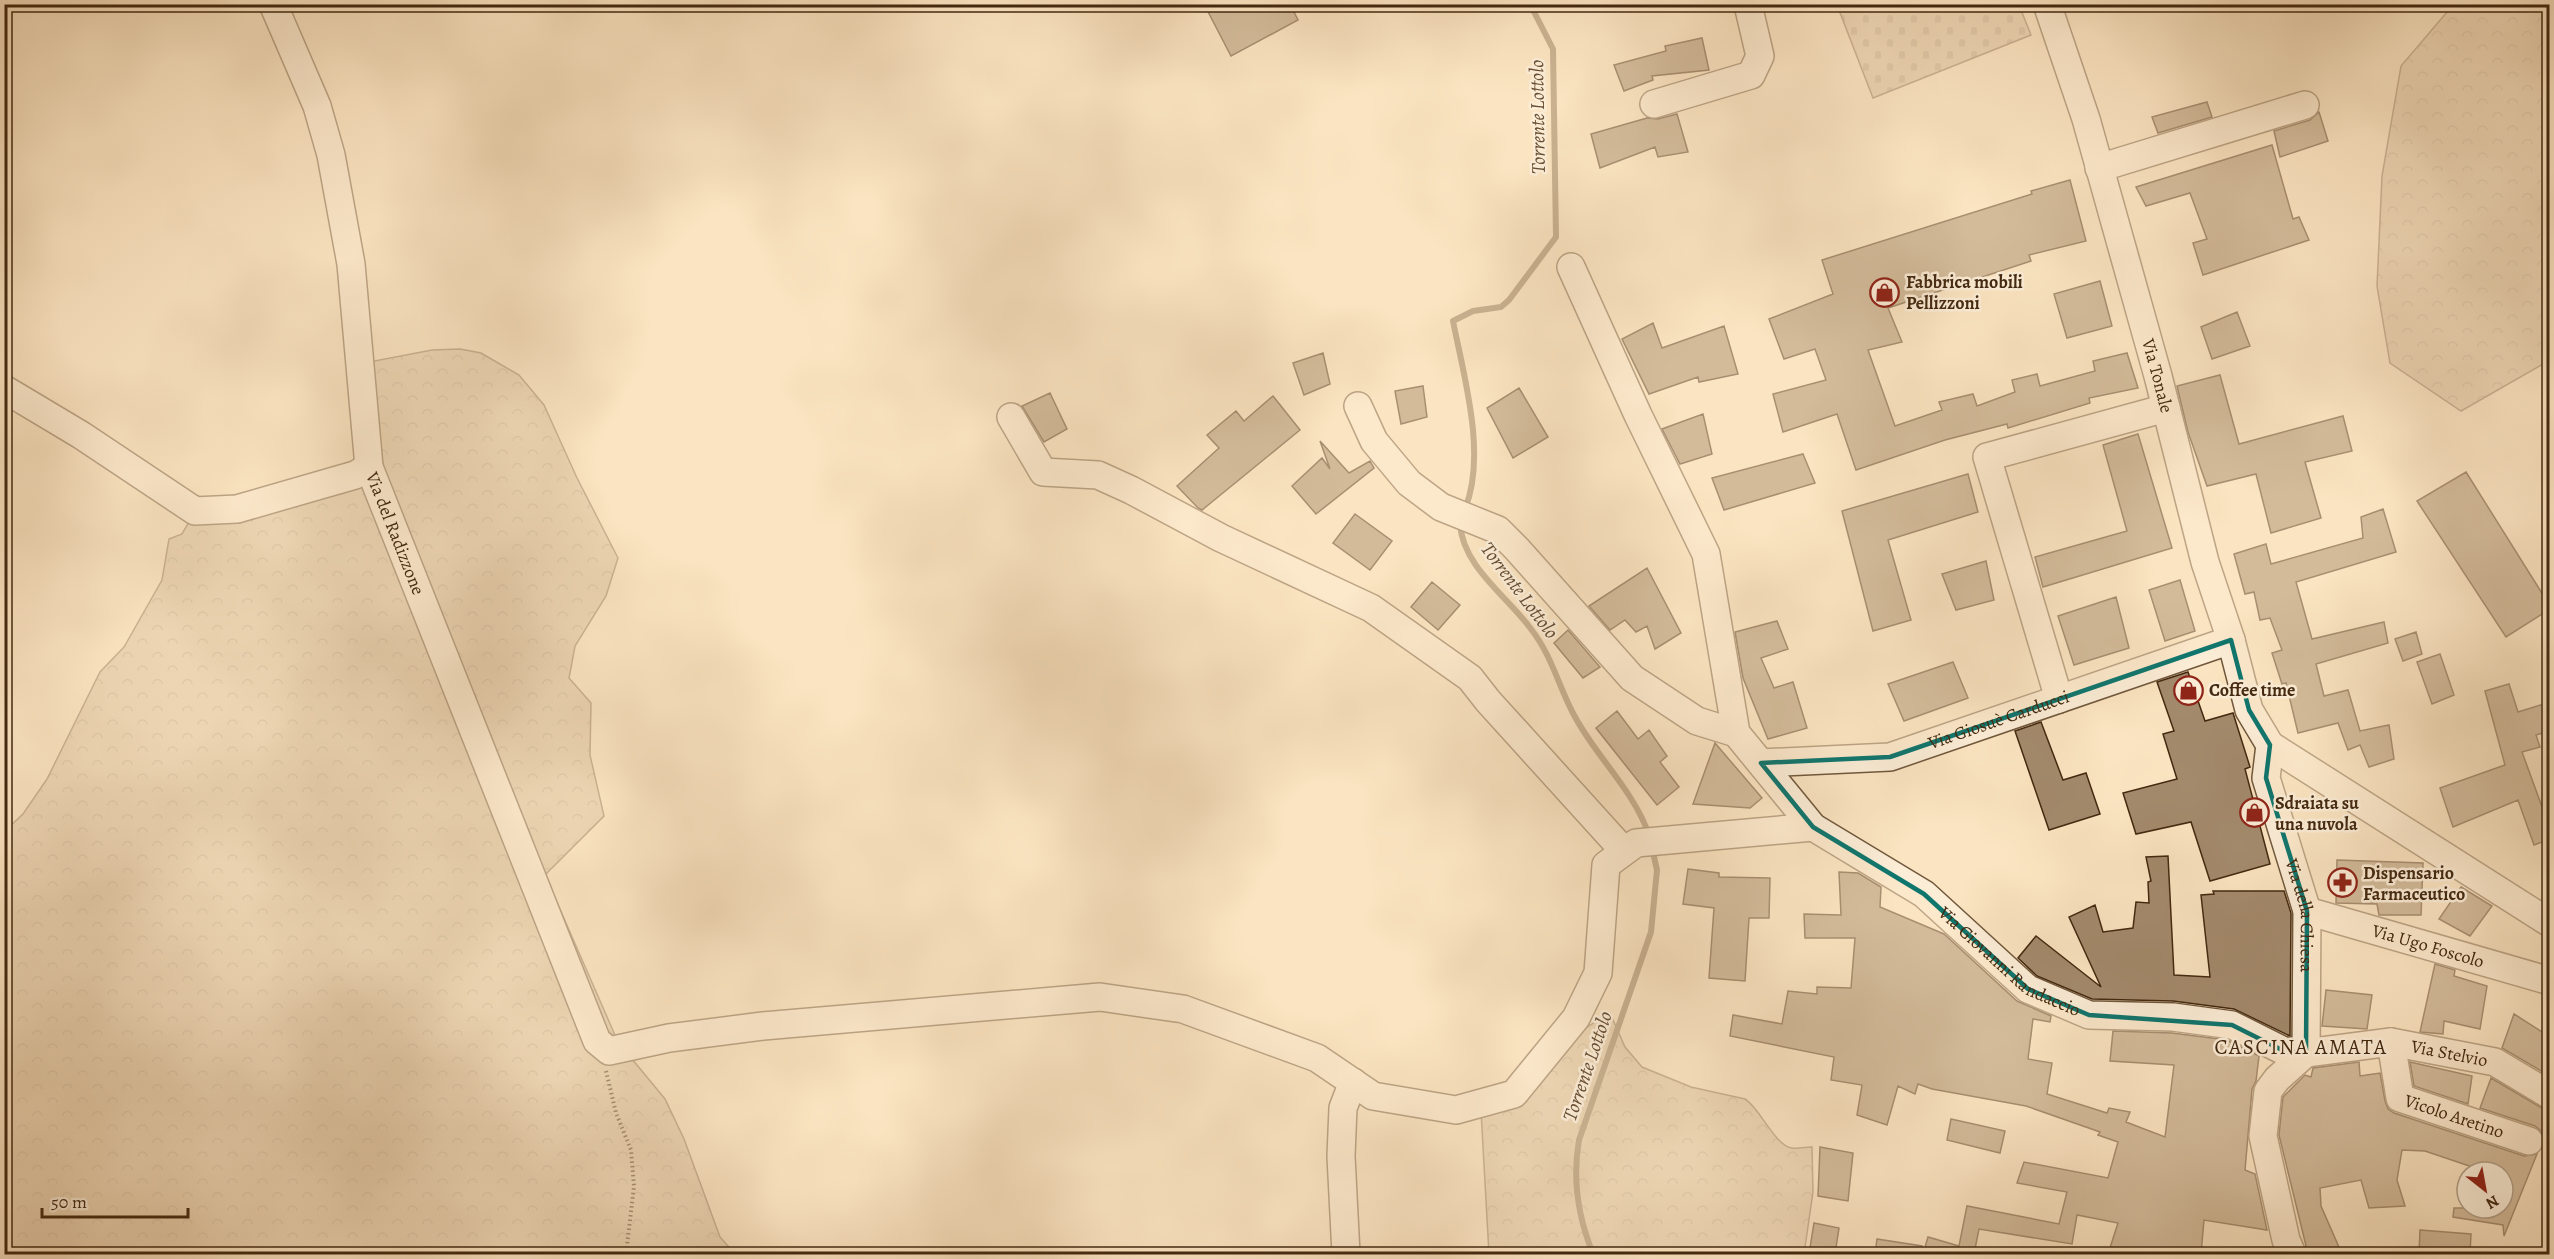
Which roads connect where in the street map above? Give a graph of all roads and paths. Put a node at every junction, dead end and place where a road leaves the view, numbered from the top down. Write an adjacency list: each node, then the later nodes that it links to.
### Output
1 (273, 4): 12 (street, Via del Radizzone)
2 (1753, 4): 4 (street)
3 (2047, 4): 6 (street, Via Tonale)
4 (1654, 104)
5 (2305, 105): 6 (street)
6 (2099, 168): 10 (street, Via Tonale)
7 (1571, 267): 15 (street)
8 (4, 390): 12 (street)
9 (1358, 406): 15 (street)
10 (2166, 408): 13 (street, Via Tonale); 14 (street)
11 (1011, 417): 19 (street)
12 (369, 467): 23 (street, Via del Radizzone)
13 (2231, 640): 14 (street, Via Giosuè Carducci); 16 (street, Via Tonale)
14 (2059, 699): 17 (street, Via Giosuè Carducci)
15 (1736, 733): 17 (street, Via Giovanni Randaccio)
16 (2270, 745): 20 (street, Via della Chiesa); 21 (street)
17 (1761, 763): 18 (street, Via Giovanni Randaccio)
18 (1813, 827): 19 (street); 25 (street, Via Giovanni Randaccio)
19 (1630, 847): 26 (street)
20 (2307, 911): 22 (street, Via Ugo Foscolo); 25 (street, Via della Chiesa)
21 (2550, 923)
22 (2550, 981)
23 (597, 1041): 26 (street); 29 (path)
24 (2391, 1042): 25 (street, Via Stelvio); 27 (street, Via Stelvio); 28 (street, Vicolo Aretino)
25 (2306, 1053): 31 (street)
26 (1353, 1082): 30 (street)
27 (2550, 1095)
28 (2529, 1141)
29 (626, 1254)
30 (1346, 1254)
31 (2292, 1254)

